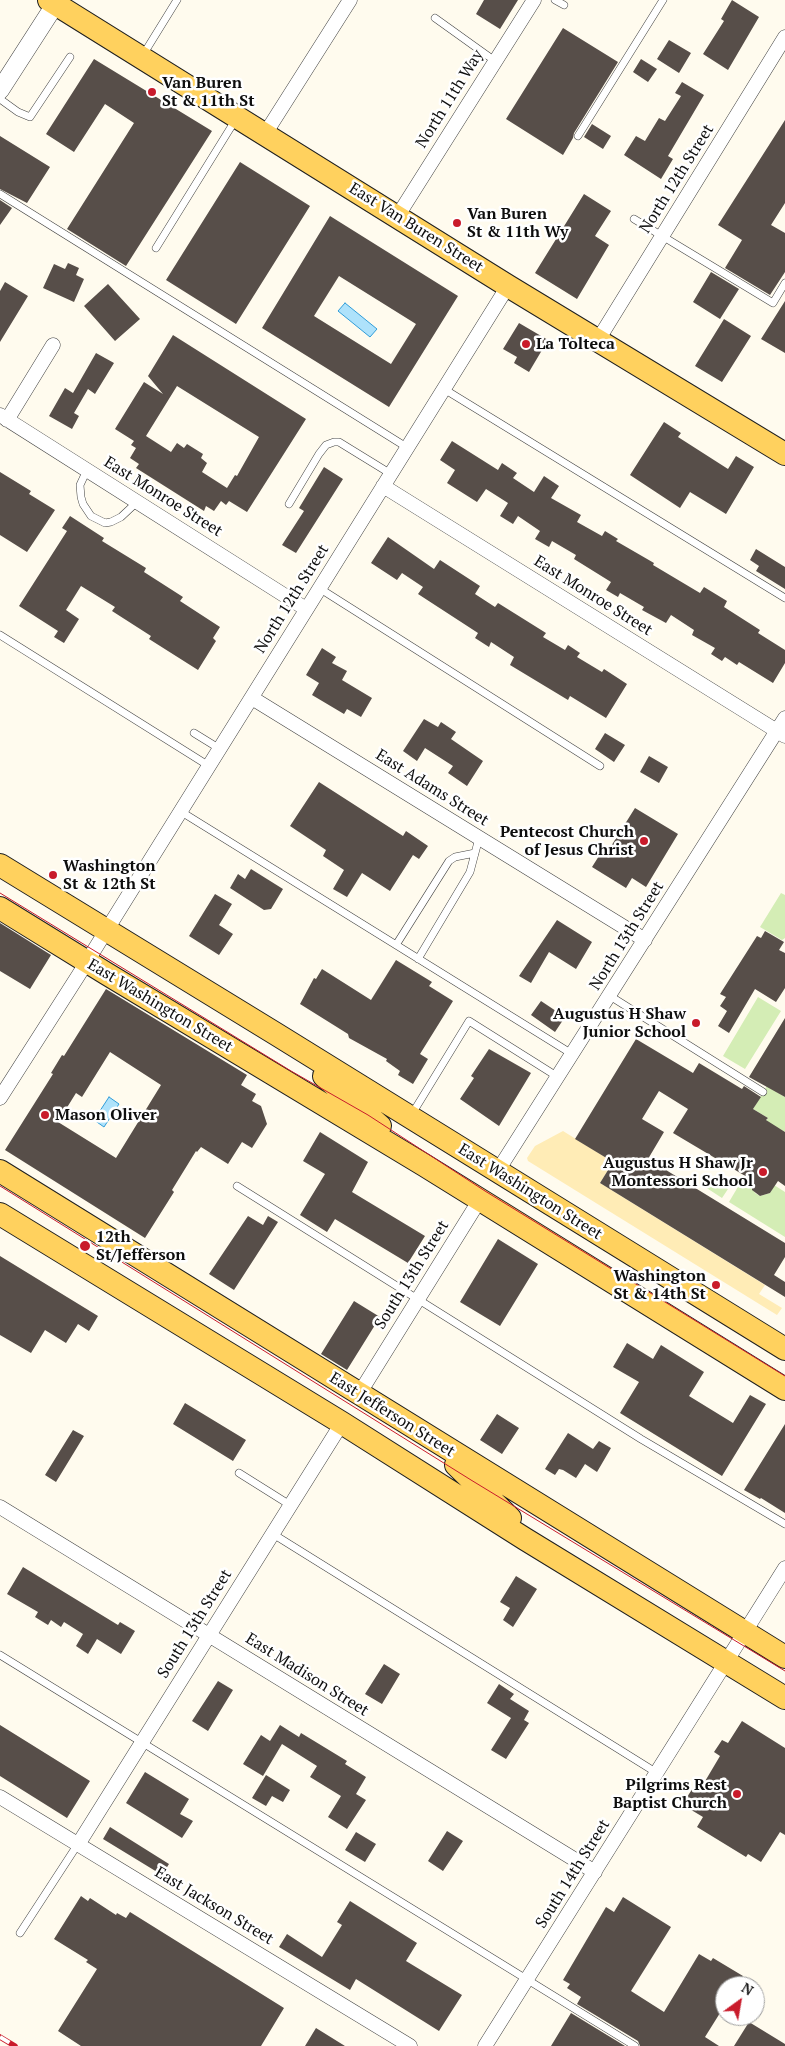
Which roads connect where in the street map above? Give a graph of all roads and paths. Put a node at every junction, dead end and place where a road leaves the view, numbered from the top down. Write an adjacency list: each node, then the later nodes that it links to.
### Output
1 (177, 0): 10 (lane)
2 (350, 0): 16 (street)
3 (534, 0): 12 (street, North 11th Way)
4 (555, 0): 7 (lane)
5 (663, 0): 17 (lane)
6 (54, 1): 10 (main road, East Van Buren Street); 13 (street)
7 (564, 5)
8 (435, 18): 12 (lane)
9 (785, 37): 21 (street, North 12th Street)
10 (141, 57): 15 (main road, East Van Buren Street)
11 (70, 58): 14 (lane)
12 (495, 60): 19 (street, North 11th Way)
13 (0, 90)
14 (0, 99)
15 (237, 116): 16 (main road, East Van Buren Street); 22 (lane)
16 (265, 134): 19 (main road, East Van Buren Street)
17 (578, 136)
18 (0, 194): 29 (lane)
19 (397, 217): 24 (main road, East Van Buren Street)
20 (634, 219): 21 (lane)
21 (662, 236): 23 (lane); 25 (street, North 12th Street)
22 (156, 248)
23 (785, 284)
24 (508, 286): 25 (main road, East Van Buren Street); 27 (street, North 12th Street)
25 (598, 340): 30 (main road, East Van Buren Street)
26 (53, 345): 28 (street)
27 (444, 389): 29 (street, North 12th Street); 37 (lane)
28 (3, 417): 31 (street, East Monroe Street)
29 (408, 448): 32 (street, North 12th Street)
30 (785, 454)
31 (87, 470): 34 (street, East Monroe Street); 34 (lane)
32 (391, 474): 33 (street, North 12th Street); 35 (lane)
33 (383, 486): 36 (street, North 12th Street); 43 (street, East Monroe Street)
34 (137, 502): 38 (street, East Monroe Street)
35 (289, 504)
36 (319, 588): 38 (street, North 12th Street); 46 (lane)
37 (785, 598)
38 (306, 609): 40 (street, North 12th Street)
39 (0, 635): 45 (lane)
40 (252, 698): 44 (street, North 12th Street); 48 (street, East Adams Street)
41 (785, 718): 43 (street, North 13th Street)
42 (194, 733): 44 (lane)
43 (781, 734): 53 (street, North 13th Street)
44 (220, 749): 45 (street, North 12th Street)
45 (209, 766): 47 (street, North 12th Street)
46 (600, 766)
47 (180, 811): 52 (street, North 12th Street); 54 (lane)
48 (479, 838): 49 (lane); 53 (street, East Adams Street)
49 (475, 853): 54 (lane); 55 (lane)
50 (0, 865): 52 (main road, East Washington Street)
51 (0, 908): 56 (main road, East Washington Street)
52 (106, 931): 56 (street, North 12th Street); 58 (main road, East Washington Street)
53 (645, 940): 57 (street, North 13th Street)
54 (396, 945): 55 (lane)
55 (418, 959): 59 (lane)
56 (87, 962): 62 (street, North 12th Street); 64 (main road, East Washington Street)
57 (610, 996): 59 (street, North 13th Street); 61 (lane)
58 (276, 1034): 63 (main road, East Washington Street); 64 (main road, East Washington Street)
59 (572, 1054): 60 (street, North 13th Street)
60 (558, 1077): 63 (lane); 66 (street, North 13th Street)
61 (763, 1092)
62 (0, 1098)
63 (410, 1117): 66 (main road, East Washington Street)
64 (424, 1165): 68 (main road, East Washington Street)
65 (0, 1171): 73 (main road, East Jefferson Street)
66 (497, 1172): 71 (main road, East Washington Street)
67 (237, 1186): 70 (lane)
68 (479, 1200): 70 (street, South 13th Street); 72 (main road, East Washington Street)
69 (0, 1214): 74 (main road, East Jefferson Street)
70 (418, 1298): 73 (street, South 13th Street); 79 (lane)
71 (784, 1348)
72 (785, 1389)
73 (359, 1394): 75 (main road, East Jefferson Street)
74 (342, 1423): 77 (street, South 13th Street); 81 (main road, East Jefferson Street)
75 (423, 1434): 81 (main road); 83 (main road, East Jefferson Street)
76 (240, 1473): 77 (lane)
77 (290, 1505): 80 (street, South 13th Street)
78 (0, 1507): 84 (street, East Madison Street)
79 (785, 1524)
80 (272, 1534): 84 (street, South 13th Street); 90 (lane)
81 (541, 1548): 87 (main road, East Jefferson Street)
82 (785, 1568): 83 (street, South 14th Street)
83 (745, 1632): 86 (main road, East Jefferson Street); 87 (street, South 14th Street)
84 (209, 1635): 89 (street, South 13th Street); 93 (street, East Madison Street)
85 (0, 1655): 89 (lane)
86 (785, 1657)
87 (727, 1662): 88 (main road, East Jefferson Street); 90 (street, South 14th Street)
88 (785, 1698)
89 (142, 1742): 92 (street, South 13th Street); 95 (lane)
90 (657, 1773): 93 (street, South 14th Street)
91 (0, 1797): 92 (street, East Jackson Street)
92 (78, 1843): 94 (lane); 96 (street, East Jackson Street)
93 (595, 1872): 95 (street, South 14th Street)
94 (20, 1934)
95 (527, 1980): 97 (street, South 14th Street); 98 (lane)
96 (410, 2046)
97 (485, 2046)
98 (635, 2046)

